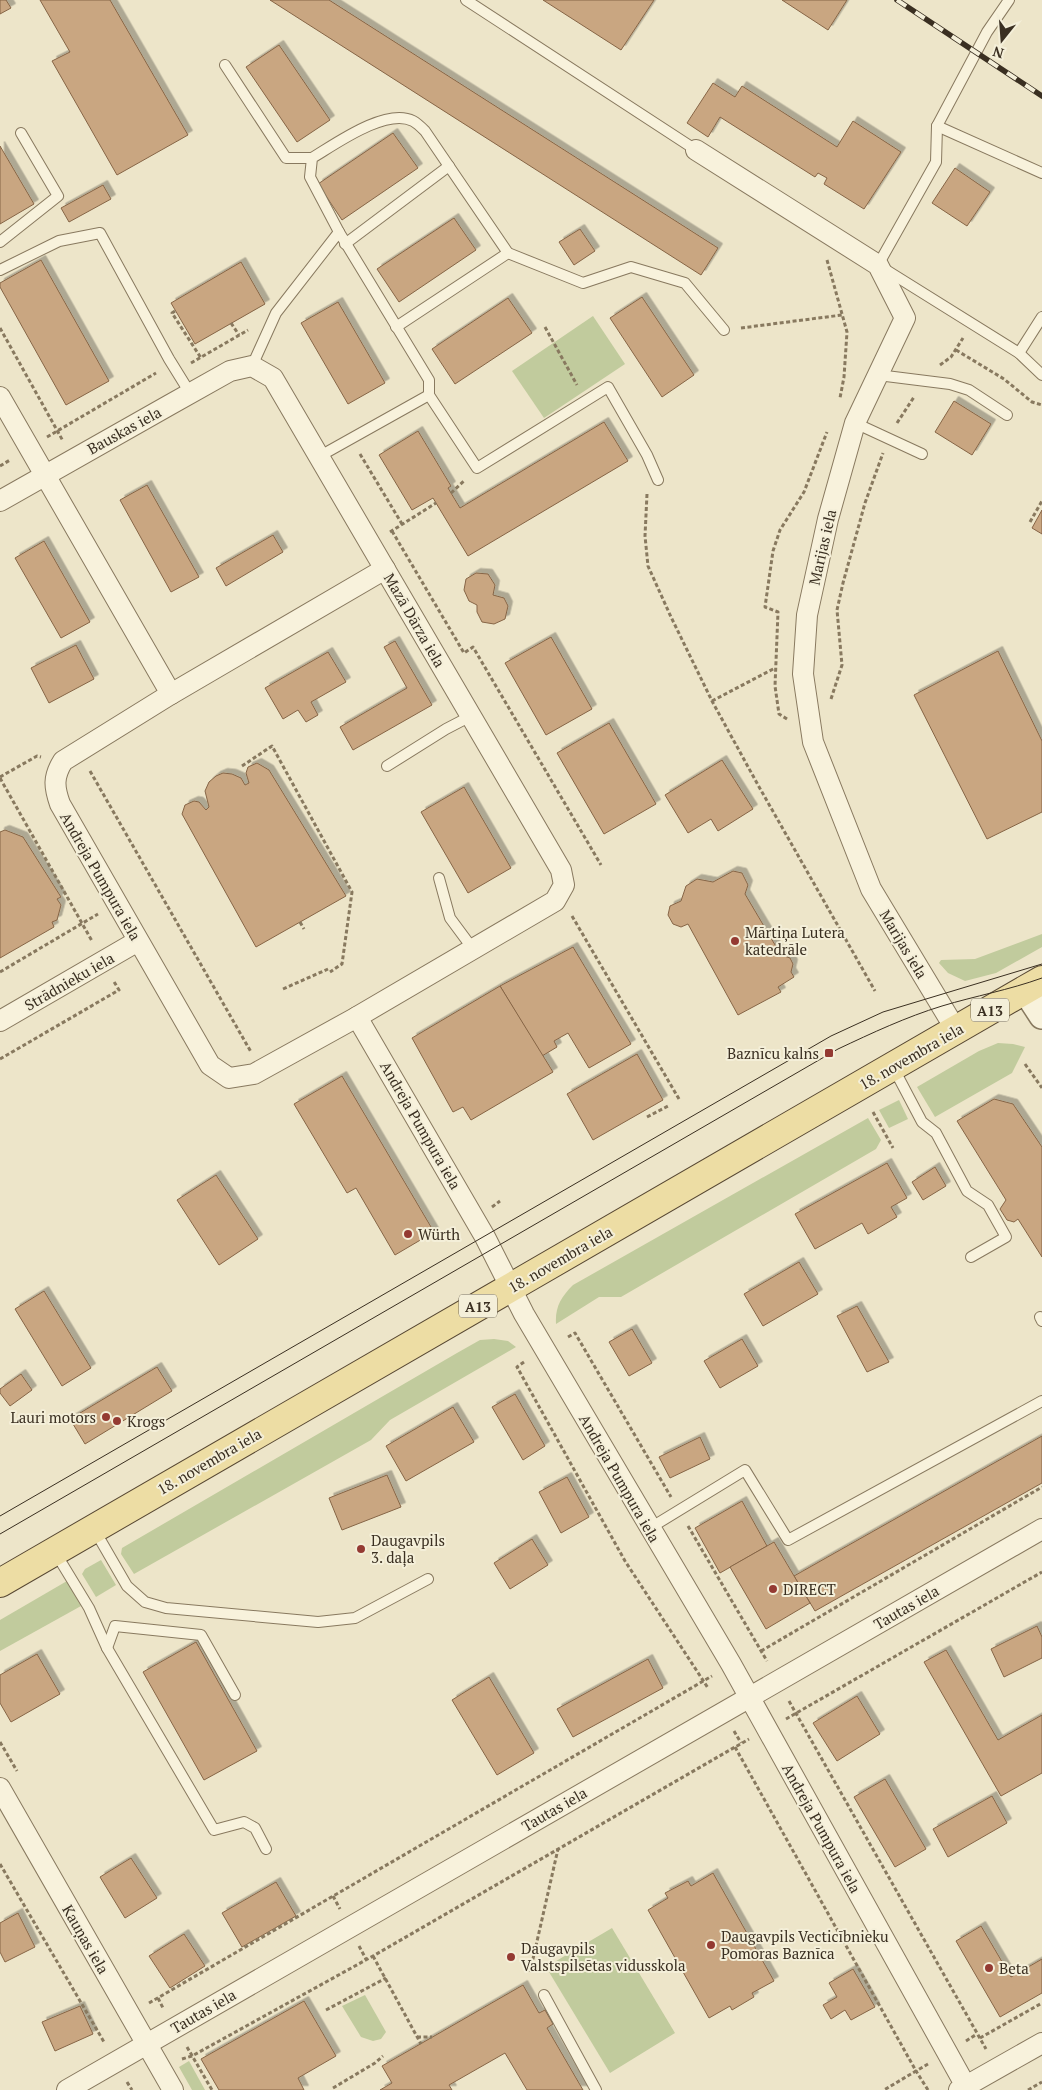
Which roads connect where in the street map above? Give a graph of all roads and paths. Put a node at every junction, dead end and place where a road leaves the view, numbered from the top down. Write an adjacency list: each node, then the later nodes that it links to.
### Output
1 (466, 0): 6 (lane)
2 (1009, 0): 4 (lane)
3 (225, 65): 7 (lane)
4 (937, 126): 9 (lane); 15 (lane)
5 (20, 133): 12 (lane)
6 (696, 150): 11 (street)
7 (312, 158): 8 (lane); 10 (lane)
8 (449, 166): 13 (lane); 14 (lane)
9 (1042, 174)
10 (339, 232): 13 (lane); 18 (lane)
11 (828, 233): 15 (street); 19 (path)
12 (0, 242)
13 (346, 244): 23 (lane)
14 (508, 253): 23 (lane); 26 (lane)
15 (878, 265): 22 (lane); 33 (street, Marijas iela)
16 (0, 270): 32 (lane)
17 (175, 311): 30 (path)
18 (276, 313): 27 (path); 31 (lane)
19 (842, 315): 26 (path); 39 (path)
20 (1042, 317): 29 (lane)
21 (232, 323): 27 (path)
22 (973, 323): 28 (path); 29 (lane)
23 (396, 327): 37 (lane)
24 (545, 327): 40 (path)
25 (0, 328): 45 (path)
26 (724, 330)
27 (239, 335): 30 (path)
28 (956, 350): 35 (path); 41 (path)
29 (1019, 352): 34 (lane)
30 (201, 358): 32 (path)
31 (252, 366): 36 (street, Bauskas iela); 50 (street, Mazā Dārza iela)
32 (173, 367): 36 (lane); 45 (path)
33 (878, 375): 35 (lane); 44 (street, Marijas iela)
34 (1042, 375)
35 (924, 381): 42 (lane); 47 (path)
36 (190, 393): 51 (street, Bauskas iela)
37 (429, 395): 40 (lane); 46 (lane)
38 (0, 397): 48 (street)
39 (839, 400)
40 (586, 401): 54 (lane)
41 (1042, 406)
42 (1007, 415)
43 (831, 423): 63 (path)
44 (855, 423): 47 (lane); 91 (street, Marijas iela)
45 (57, 430): 48 (path); 51 (path)
46 (351, 438): 50 (lane); 59 (path)
47 (888, 438): 49 (lane); 67 (path)
48 (29, 448): 52 (path); 53 (street)
49 (922, 454)
50 (320, 456): 61 (street, Mazā Dārza iela)
51 (72, 459): 53 (street, Bauskas iela)
52 (0, 466)
53 (45, 475): 55 (street, Bauskas iela); 65 (street)
54 (658, 480): 66 (path)
55 (0, 501)
56 (1042, 501): 58 (path)
57 (436, 503): 59 (path)
58 (1030, 522)
59 (402, 524): 60 (path)
60 (392, 531): 61 (path); 73 (path)
61 (371, 545): 62 (street, Mazā Dārza iela)
62 (385, 568): 65 (street); 68 (street, Mazā Dārza iela)
63 (778, 612)
64 (776, 668): 66 (path)
65 (171, 694): 69 (street)
66 (712, 701): 87 (path)
67 (830, 703)
68 (471, 716): 71 (lane); 75 (street, Mazā Dārza iela)
69 (71, 756): 72 (path); 76 (street, Andreja Pumpura iela); 95 (path)
70 (242, 766): 85 (path)
71 (387, 766)
72 (0, 779): 77 (path)
73 (601, 866)
74 (439, 878): 82 (lane)
75 (561, 890): 82 (street); 97 (path)
76 (117, 904): 77 (path); 80 (street, Andreja Pumpura iela)
77 (82, 921): 81 (path); 83 (path)
78 (300, 922): 79 (path)
79 (304, 929)
80 (138, 941): 88 (street, Strādnieku iela); 95 (street, Andreja Pumpura iela)
81 (96, 948)
82 (473, 949): 90 (street)
83 (0, 972)
84 (1034, 985): 89 (street); 91 (main road, 18. novembra iela / A13)
85 (283, 989)
86 (119, 990): 92 (path)
87 (876, 991)
88 (2, 1014)
89 (1042, 1016)
90 (357, 1017): 95 (street, Andreja Pumpura iela); 105 (street, Andreja Pumpura iela)
91 (956, 1030): 94 (main road, 18. novembra iela / A13)
92 (0, 1059)
93 (1025, 1064): 96 (path)
94 (894, 1066): 104 (lane); 105 (main road, 18. novembra iela / A13)
95 (261, 1070)
96 (1042, 1088)
97 (679, 1099)
98 (670, 1105): 100 (path)
99 (872, 1112): 101 (path)
100 (647, 1117)
101 (893, 1148)
102 (500, 1202): 103 (path)
103 (492, 1207)
104 (971, 1257)
105 (511, 1287): 111 (main road, 18. novembra iela / A13); 112 (street, Andreja Pumpura iela)
106 (568, 1337): 110 (path)
107 (524, 1362): 122 (path)
108 (1042, 1401): 110 (lane)
109 (1042, 1487): 119 (path)
110 (679, 1510): 112 (lane); 119 (path)
111 (93, 1528): 114 (main road, 18. novembra iela / A13); 116 (lane)
112 (650, 1528): 125 (street, Andreja Pumpura iela)
113 (1042, 1529): 125 (street, Tautas iela)
114 (55, 1551): 117 (main road, 18. novembra iela / A13); 118 (lane)
115 (1042, 1572): 127 (path)
116 (428, 1579)
117 (0, 1583)
118 (107, 1648): 124 (lane); 134 (lane)
119 (761, 1651): 120 (path)
120 (767, 1661)
121 (713, 1676): 122 (path)
122 (702, 1681): 123 (path); 142 (path)
123 (708, 1688)
124 (235, 1694)
125 (749, 1697): 152 (street, Tautas iela); 162 (street, Andreja Pumpura iela)
126 (789, 1701): 127 (path)
127 (796, 1713): 147 (path)
128 (733, 1727): 130 (path)
129 (749, 1739): 130 (path)
130 (741, 1743): 131 (path)
131 (735, 1747): 133 (path); 159 (path)
132 (0, 1788): 152 (street, Kauņas iela)
133 (558, 1848): 137 (path); 139 (path)
134 (266, 1849)
135 (0, 1864): 154 (path)
136 (357, 1941): 138 (path)
137 (373, 1956): 138 (path); 140 (path)
138 (366, 1959): 155 (path)
139 (530, 1972)
140 (386, 1978): 145 (path); 148 (path)
141 (544, 1995): 166 (lane)
142 (158, 1998): 144 (path); 146 (path)
143 (1042, 2003): 147 (path)
144 (145, 2005)
145 (326, 2010)
146 (166, 2012)
147 (977, 2034): 150 (path)
148 (417, 2037): 149 (path); 153 (path)
149 (432, 2037)
150 (964, 2043)
151 (1042, 2043): 162 (street)
152 (146, 2044): 163 (street, Tautas iela); 164 (street, Kauņas iela)
153 (421, 2044)
154 (107, 2047)
155 (192, 2056): 157 (path); 165 (path)
156 (383, 2056): 161 (path)
157 (179, 2059)
158 (930, 2063): 159 (path)
159 (916, 2071): 167 (path); 168 (path)
160 (1042, 2082): 169 (path)
161 (333, 2088)
162 (964, 2089)
163 (67, 2090)
164 (173, 2090)
165 (212, 2090)
166 (596, 2090)
167 (884, 2090)
168 (928, 2090)
169 (1028, 2090)

